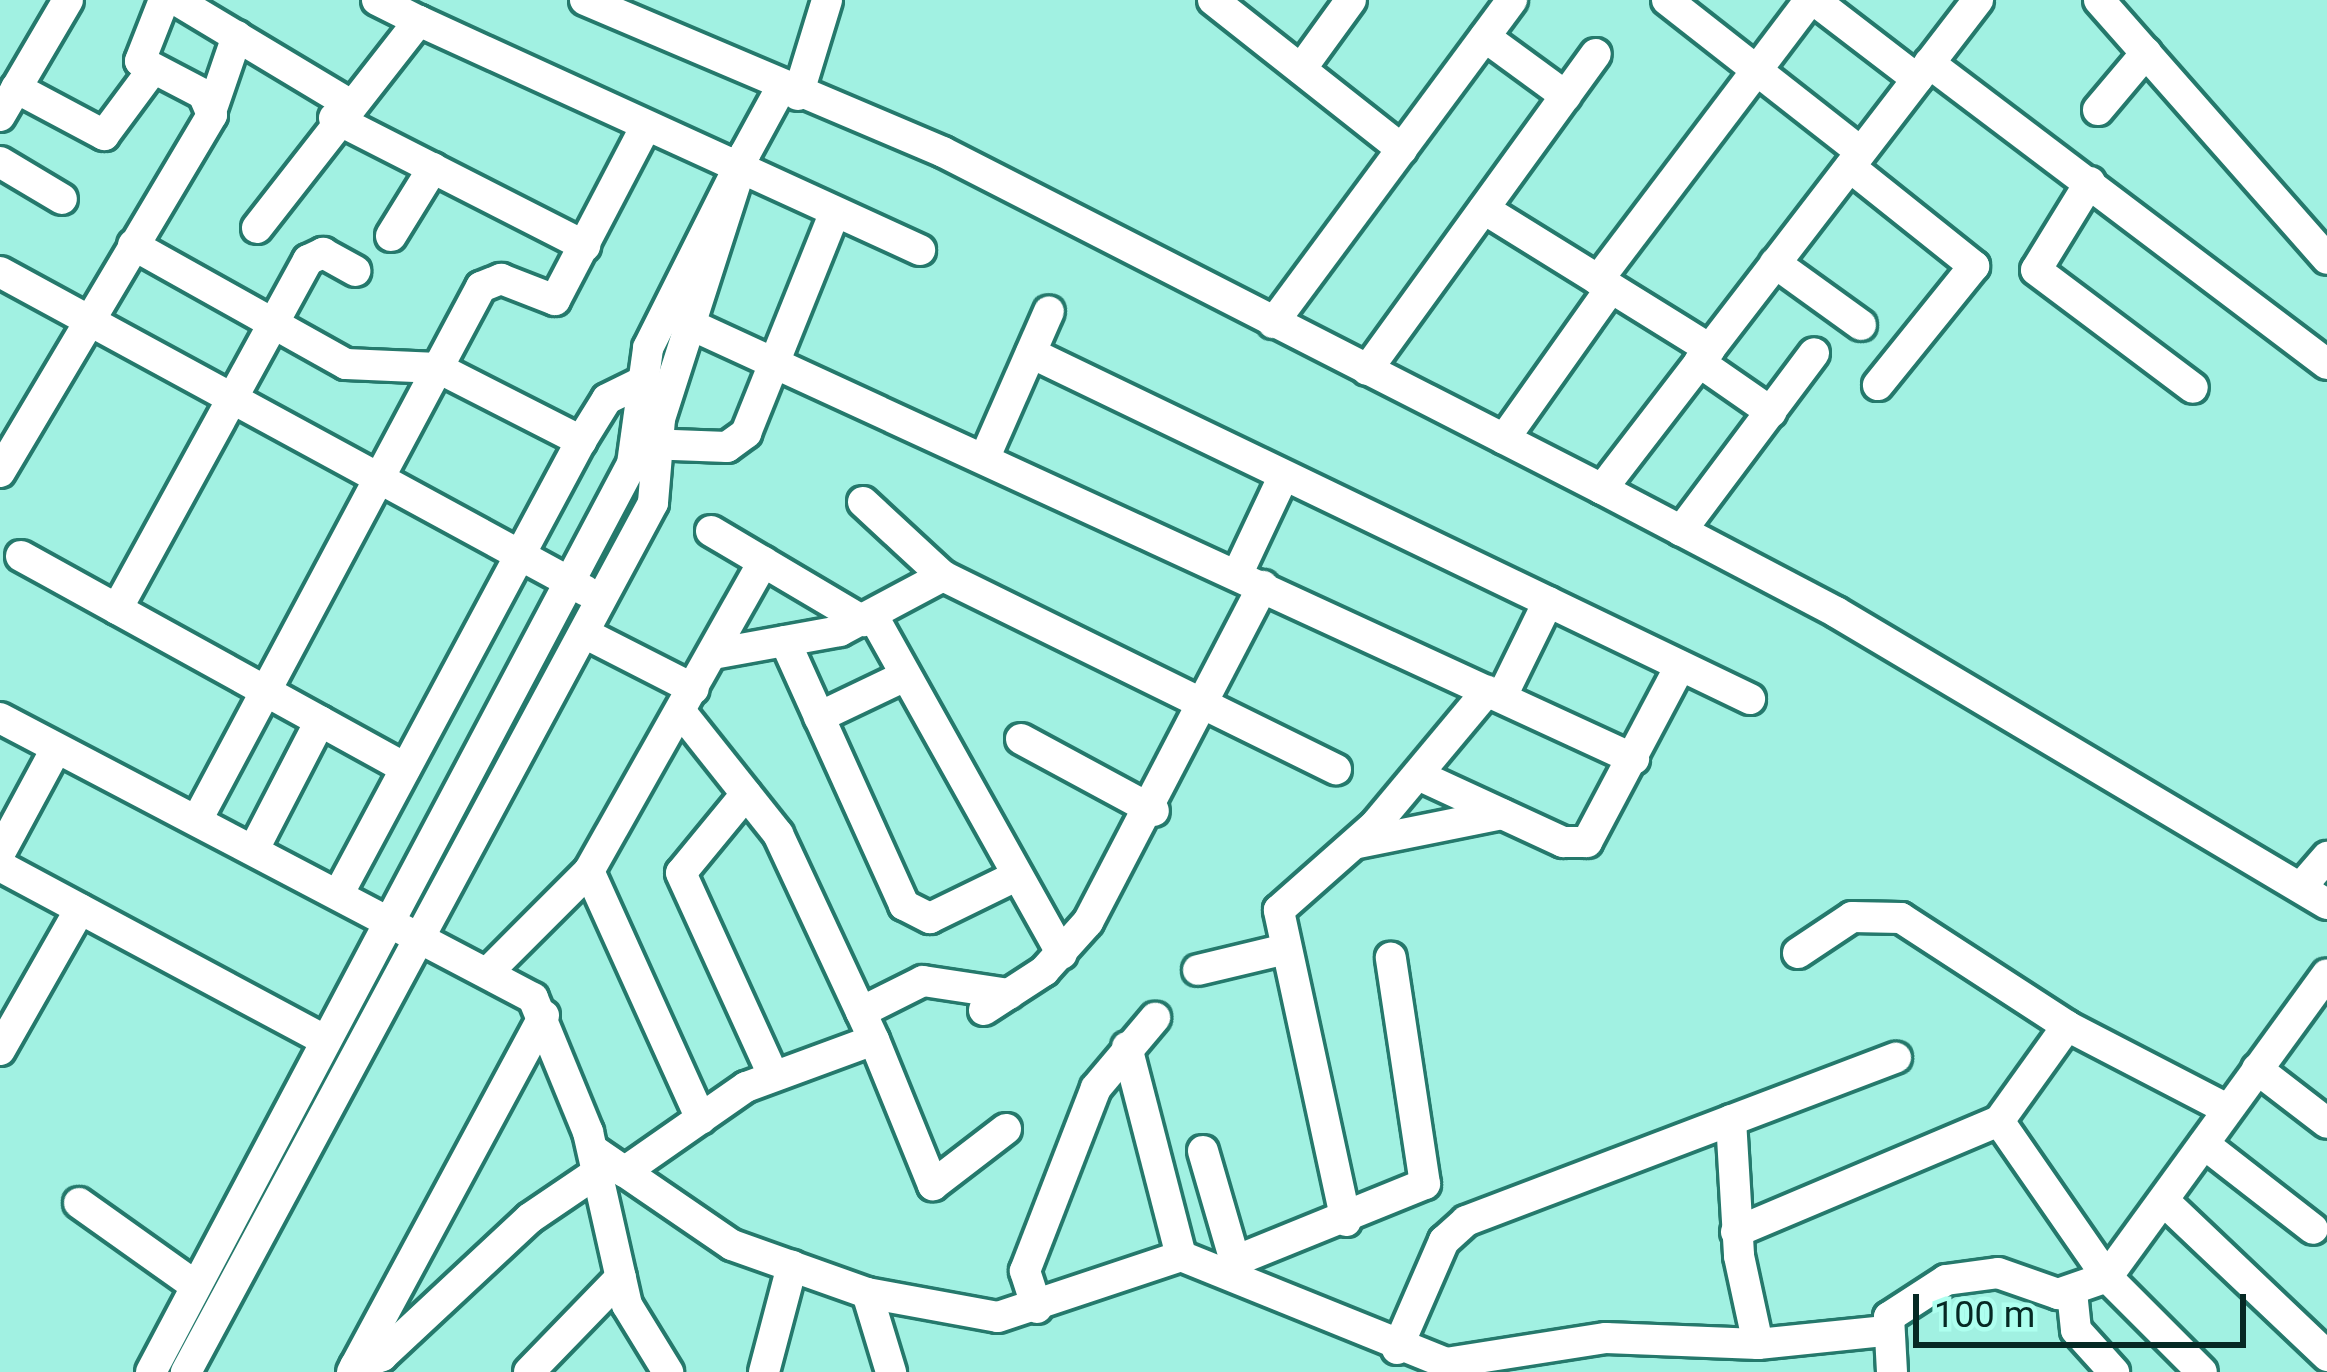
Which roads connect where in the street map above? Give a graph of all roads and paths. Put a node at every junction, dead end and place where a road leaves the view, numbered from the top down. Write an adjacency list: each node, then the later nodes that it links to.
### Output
1 (68, 0): 23 (street)
2 (164, 0): 20 (street)
3 (176, 0): 15 (street)
4 (377, 0): 14 (street)
5 (585, 0): 24 (street)
6 (827, 0): 24 (street)
7 (1213, 0): 21 (street)
8 (1351, 0): 21 (street)
9 (1512, 0): 16 (street)
10 (1666, 0): 19 (street)
11 (1812, 0): 19 (street); 22 (street)
12 (1978, 0): 22 (street)
13 (2099, 0): 17 (street)
14 (419, 20): 27 (street); 30 (street)
15 (237, 37): 26 (street); 27 (street)
16 (1485, 37): 25 (street); 31 (street)
17 (2146, 52): 28 (street); 45 (street)
18 (1596, 54): 25 (street)
19 (1759, 68): 32 (street); 49 (street)
20 (153, 69): 23 (street); 26 (street)
21 (1300, 69): 31 (street)
22 (1923, 71): 32 (street); 36 (street)
23 (16, 88): 29 (street)
24 (789, 92): 34 (street); 53 (street)
25 (1566, 96): 38 (street)
26 (213, 106): 42 (street)
27 (340, 110): 35 (street); 40 (street)
28 (2098, 110)
29 (0, 116)
30 (645, 128): 34 (street); 43 (street)
31 (1402, 149): 53 (street)
32 (1856, 159): 46 (street); 64 (street)
33 (0, 162): 37 (street)
34 (738, 166): 39 (street); 52 (street)
35 (434, 168): 41 (street); 43 (street)
36 (2090, 182): 60 (street); 65 (street)
37 (62, 199)
38 (1484, 209): 49 (street); 62 (street)
39 (834, 214): 44 (street); 59 (street)
40 (256, 228)
41 (391, 236)
42 (134, 245): 51 (street); 54 (street)
43 (584, 246): 61 (street)
44 (920, 250)
45 (2327, 259)
46 (1775, 263): 55 (street); 58 (street)
47 (355, 271): 54 (street)
48 (0, 272): 51 (street)
49 (1605, 284): 58 (street); 68 (street)
50 (1049, 311): 56 (street)
51 (89, 318): 66 (street); 72 (street)
52 (675, 318): 59 (street); 63 (street); 70 (street)
53 (1273, 322): 62 (street)
54 (273, 323): 61 (street); 66 (street)
55 (1861, 325)
56 (1030, 353): 71 (street); 73 (street)
57 (1814, 353): 67 (street)
58 (1705, 356): 67 (street); 75 (street)
59 (776, 360): 70 (street); 71 (street)
60 (2327, 364)
61 (438, 368): 69 (street); 74 (street)
62 (1367, 370): 68 (street)
63 (638, 385): 69 (street); 70 (street)
64 (1878, 386)
65 (2193, 388)
66 (230, 399): 74 (street); 87 (street)
67 (1771, 412): 78 (street)
68 (1504, 440): 75 (street)
69 (581, 441): 80 (street)
70 (649, 445): 84 (street); 85 (street)
71 (985, 457): 83 (street)
72 (1, 468)
73 (1284, 475): 83 (street); 86 (street)
74 (378, 479): 80 (street); 94 (street)
75 (1602, 489): 78 (street)
76 (863, 502): 82 (street)
77 (711, 531): 81 (street)
78 (1682, 531): 120 (street)
79 (21, 556): 87 (street)
80 (519, 556): 84 (street); 105 (street)
81 (764, 562): 88 (street); 91 (street)
82 (943, 576): 88 (street); 98 (street)
83 (1250, 580): 95 (street); 98 (street)
84 (572, 584): 85 (street); 122 (street)
85 (602, 598): 89 (street)
86 (1548, 602): 92 (street); 95 (street)
87 (117, 609): 94 (street)
88 (868, 619): 90 (street); 93 (street)
89 (584, 633): 97 (street); 123 (street)
90 (785, 641): 91 (street); 99 (street)
91 (712, 654): 97 (street)
92 (1681, 666): 96 (street); 104 (street)
93 (905, 676): 99 (street); 118 (street)
94 (265, 691): 101 (street); 111 (street)
95 (1494, 693): 104 (street); 107 (street)
96 (1750, 699)
97 (687, 701): 108 (street); 117 (street)
98 (1206, 705): 106 (street); 109 (street)
99 (819, 717): 118 (street)
100 (0, 718): 103 (street)
101 (320, 721): 105 (street); 113 (street)
102 (1021, 739): 109 (street)
103 (56, 749): 111 (street); 114 (street)
104 (1634, 760): 110 (street)
105 (405, 768): 119 (street)
106 (1336, 769)
107 (1418, 775): 110 (street); 112 (street)
108 (746, 794): 135 (street); 142 (street)
109 (1154, 812): 126 (street)
110 (1502, 814): 112 (street)
111 (197, 820): 113 (street)
112 (1358, 843): 124 (street)
113 (254, 849): 119 (street)
114 (0, 853)
115 (2327, 857): 120 (street)
116 (0, 866): 121 (street)
117 (589, 871): 129 (street); 144 (street)
118 (1012, 878): 126 (street)
119 (339, 892): 122 (street)
120 (2314, 896)
121 (80, 909): 137 (street); 140 (street)
122 (388, 918): 123 (street); 131 (street)
123 (422, 935): 129 (street); 134 (street)
124 (1286, 949): 128 (street); 156 (street)
125 (1798, 953): 136 (street)
126 (1062, 955): 135 (street)
127 (1390, 958): 156 (street)
128 (1198, 970)
129 (489, 971): 132 (street)
130 (2327, 974): 139 (street)
131 (341, 1009): 134 (street); 137 (street)
132 (544, 1016): 151 (street); 174 (street)
133 (1155, 1018): 138 (street)
134 (373, 1026): 153 (street)
135 (867, 1026): 142 (street); 148 (street)
136 (2067, 1026): 143 (street); 146 (street)
137 (324, 1040): 152 (street)
138 (1127, 1047): 159 (street); 168 (street)
139 (2272, 1048): 143 (street); 147 (street)
140 (0, 1050)
141 (1896, 1058): 145 (street)
142 (773, 1075): 144 (street)
143 (2227, 1109): 149 (street)
144 (700, 1119): 151 (street)
145 (1731, 1120): 158 (street); 172 (street)
146 (2000, 1120): 158 (street); 164 (street)
147 (2327, 1123)
148 (1006, 1129)
149 (2204, 1144): 154 (street); 157 (street)
150 (1203, 1151): 161 (street)
151 (605, 1164): 160 (street); 163 (street); 174 (street)
152 (252, 1178): 153 (street); 162 (street)
153 (282, 1194): 165 (street)
154 (2165, 1202): 164 (street); 171 (street)
155 (79, 1203): 162 (street)
156 (1346, 1221): 161 (street)
157 (2313, 1229)
158 (1736, 1232): 170 (street)
159 (1181, 1256): 161 (street); 168 (street)
160 (792, 1266): 167 (street); 177 (street)
161 (1237, 1269): 172 (street)
162 (202, 1275): 165 (street); 173 (street)
163 (621, 1277): 175 (street); 176 (street)
164 (2108, 1277): 166 (street); 181 (street)
165 (236, 1280): 173 (street)
166 (2072, 1292): 169 (street); 180 (street)
167 (867, 1293): 168 (street); 178 (street)
168 (1037, 1308)
169 (1883, 1330): 170 (street); 179 (street)
170 (1758, 1344): 172 (street)
171 (2327, 1356)
172 (1406, 1359)
173 (174, 1369)
174 (353, 1369)
175 (529, 1372)
176 (668, 1372)
177 (764, 1372)
178 (891, 1372)
179 (1892, 1372)
180 (2114, 1372)
181 (2202, 1372)

